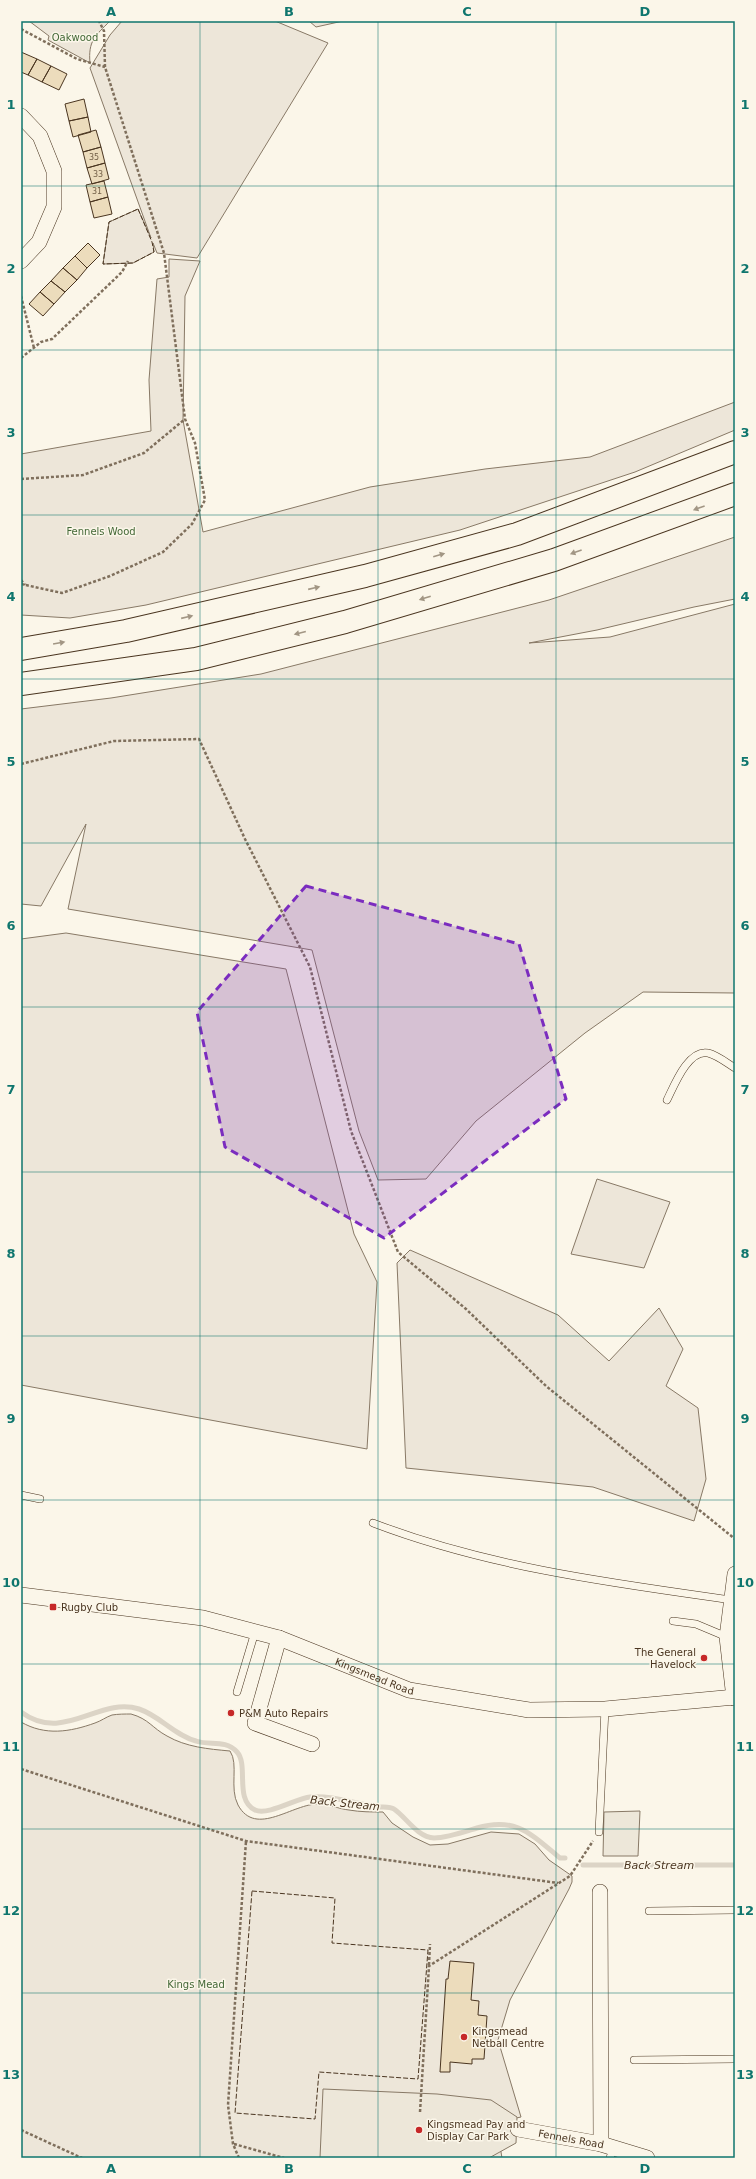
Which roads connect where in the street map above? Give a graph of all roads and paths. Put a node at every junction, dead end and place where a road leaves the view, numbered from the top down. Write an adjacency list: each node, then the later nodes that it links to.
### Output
1 (99, 21): 3 (path)
2 (21, 29): 3 (path)
3 (105, 67): 10 (path)
4 (21, 116): 5 (street)
5 (21, 261)
6 (128, 261): 8 (path)
7 (21, 296): 8 (path)
8 (34, 348): 9 (path)
9 (21, 358)
10 (184, 419): 12 (path); 16 (path)
11 (735, 452): 18 (highway, one-way to 11)
12 (21, 479)
13 (735, 494): 19 (highway, one-way to 19)
14 (21, 580): 16 (path)
15 (21, 584): 16 (path)
16 (25, 585): 17 (path)
17 (21, 589)
18 (21, 649)
19 (21, 684)
20 (21, 764): 26 (path)
21 (735, 1068): 22 (lane)
22 (667, 1100)
23 (21, 1495): 24 (lane)
24 (40, 1499)
25 (373, 1523): 29 (lane)
26 (735, 1539)
27 (735, 1574): 29 (street)
28 (21, 1595): 31 (street, Kingsmead Road)
29 (733, 1600): 32 (street)
30 (674, 1621): 32 (lane)
31 (255, 1632): 33 (street, Kingsmead Road); 34 (lane)
32 (727, 1637): 35 (street)
33 (280, 1638): 36 (street, Kingsmead Road); 37 (street)
34 (237, 1692)
35 (734, 1698): 36 (street, Kingsmead Road)
36 (604, 1709): 39 (lane)
37 (312, 1744)
38 (21, 1769): 40 (path)
39 (599, 1832)
40 (246, 1840): 42 (path); 53 (path)
41 (586, 1852): 42 (path)
42 (558, 1884): 47 (path)
43 (600, 1892): 54 (street)
44 (735, 1910): 45 (lane)
45 (649, 1911)
46 (430, 1944): 47 (path)
47 (429, 1966): 50 (path)
48 (634, 2060): 49 (lane)
49 (735, 2060)
50 (420, 2112)
51 (518, 2129): 54 (street, Fennels Road)
52 (21, 2130): 55 (path)
53 (233, 2144): 56 (path); 57 (path)
54 (608, 2150): 58 (street, Fennels Road)
55 (82, 2158)
56 (239, 2158)
57 (284, 2158)
58 (647, 2158)

